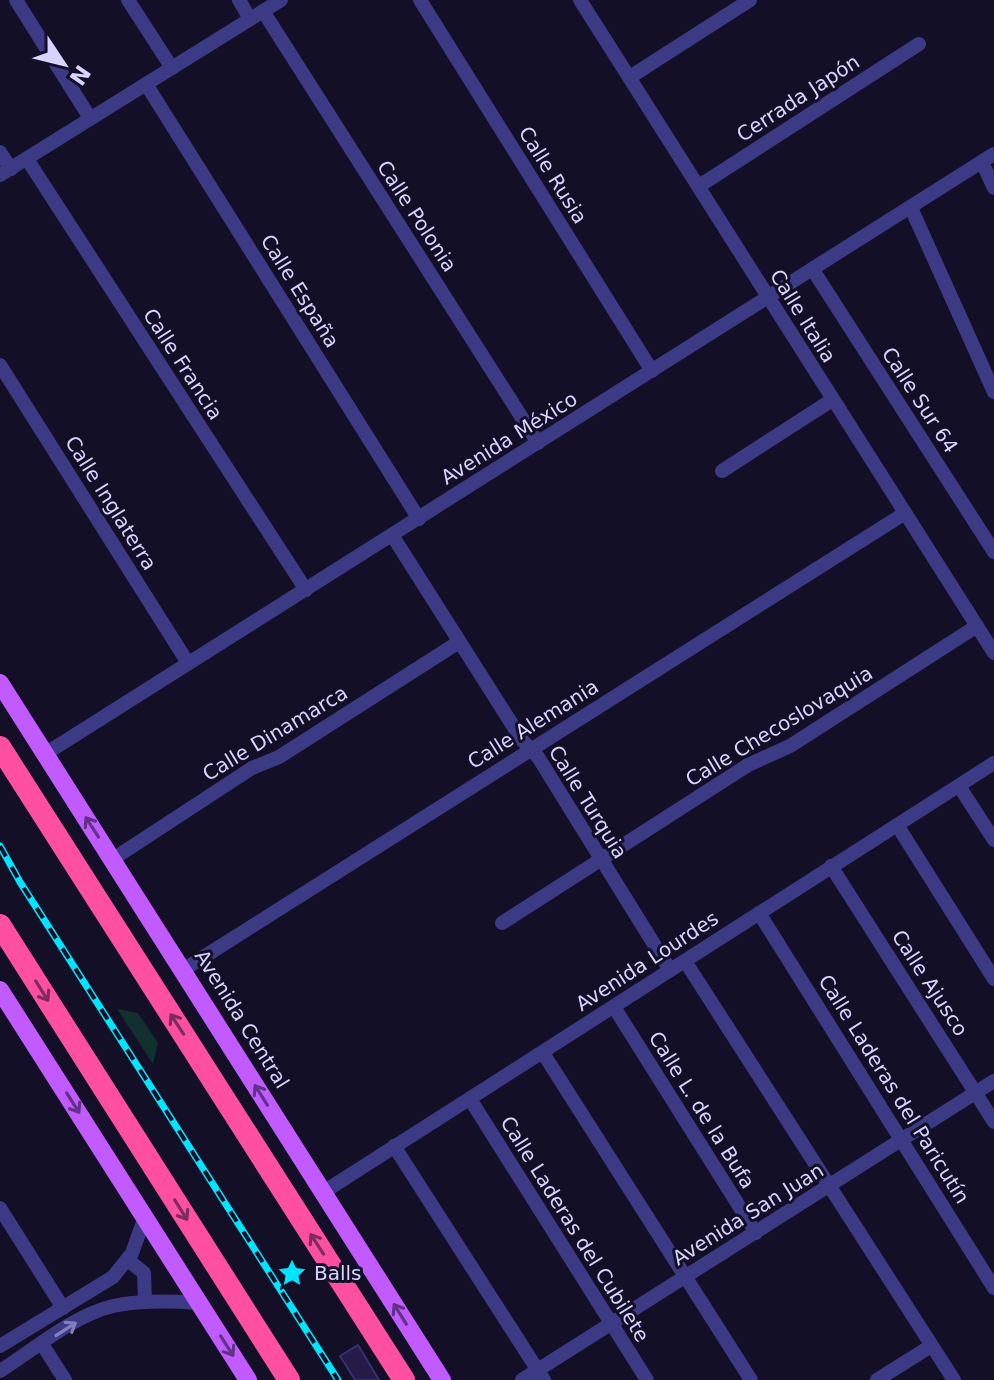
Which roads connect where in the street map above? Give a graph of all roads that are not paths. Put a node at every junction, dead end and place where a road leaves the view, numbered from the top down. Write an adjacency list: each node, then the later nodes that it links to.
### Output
1 (16, 0): 13 (street)
2 (128, 0): 10 (street)
3 (239, 0): 8 (street, Calle Polonia)
4 (281, 0): 8 (street)
5 (420, 0): 24 (street, Calle Rusia)
6 (580, 0): 11 (street, Calle Italia)
7 (750, 0): 11 (street)
8 (256, 15): 10 (street); 27 (street, Calle Polonia)
9 (919, 44): 18 (street, Cerrada Japón)
10 (172, 68): 12 (street)
11 (630, 77): 18 (street, Calle Italia)
12 (146, 84): 13 (street); 30 (street, Calle España)
13 (90, 118): 16 (street)
14 (0, 152): 17 (street)
15 (988, 158): 19 (street); 20 (street, Avenida México)
16 (27, 159): 17 (street); 33 (street, Calle Francia)
17 (5, 172)
18 (699, 186): 22 (street, Calle Italia)
19 (994, 188)
20 (911, 208): 21 (street, Avenida México); 25 (street)
21 (813, 270): 22 (street, Avenida México); 32 (street, Calle Sur 64)
22 (768, 299): 24 (street, Avenida México); 26 (street, Calle Italia)
23 (0, 365): 37 (street, Calle Inglaterra)
24 (652, 371): 27 (street, Avenida México)
25 (994, 392)
26 (832, 400): 28 (street); 29 (street, Calle Italia)
27 (538, 443): 30 (street, Avenida México)
28 (722, 471)
29 (905, 513): 34 (street, Calle Italia); 40 (street, Calle Alemania)
30 (419, 519): 31 (street, Avenida México)
31 (392, 535): 33 (street, Avenida México); 35 (street, Calle Turquia)
32 (994, 552)
33 (306, 590): 37 (street, Avenida México)
34 (977, 626): 36 (street, Calle Italia); 47 (street, Calle Checoslovaquia)
35 (459, 642): 40 (street, Calle Turquia); 46 (street, Calle Dinamarca)
36 (994, 653)
37 (188, 663): 41 (street, Avenida México)
38 (0, 683): 41 (main road, Avenida Central)
39 (0, 747): 85 (highway, one-way to 39)
40 (530, 748): 47 (street, Calle Turquia); 53 (street, Calle Alemania)
41 (45, 754): 46 (main road, Avenida Central, one-way to 41)
42 (994, 763): 43 (street, Avenida Lourdes)
43 (959, 786): 44 (street, Avenida Lourdes); 45 (street)
44 (897, 825): 48 (street, Avenida Lourdes); 55 (street)
45 (994, 840)
46 (113, 859): 53 (main road, Avenida Central)
47 (601, 859): 50 (street, Calle Checoslovaquia); 54 (street, Calle Turquia)
48 (831, 866): 49 (street, Avenida Lourdes); 60 (street, Calle Ajusco)
49 (759, 913): 52 (street, Avenida Lourdes); 63 (street, Calle Laderas del Paricutín)
50 (502, 923)
51 (0, 925): 84 (highway, one-way to 84)
52 (685, 961): 54 (street, Avenida Lourdes); 65 (street)
53 (183, 970): 66 (main road, Avenida Central, one-way to 53)
54 (670, 970): 57 (street, Avenida Lourdes)
55 (994, 979)
56 (0, 990): 68 (main road, one-way to 68)
57 (614, 1007): 58 (street, Avenida Lourdes); 69 (street, Calle L. de la Bufa)
58 (543, 1053): 61 (street, Avenida Lourdes); 71 (street)
59 (994, 1081): 60 (street, Avenida San Juan)
60 (976, 1093): 62 (street, Calle Ajusco); 63 (street, Avenida San Juan)
61 (470, 1099): 64 (street, Avenida Lourdes); 76 (street, Calle Laderas del Cubilete)
62 (994, 1122)
63 (902, 1140): 65 (street, Avenida San Juan); 72 (street, Calle Laderas del Paricutín)
64 (394, 1146): 66 (street, Avenida Lourdes); 81 (street)
65 (829, 1187): 69 (street, Avenida San Juan); 79 (street)
66 (322, 1193): 86 (main road, Avenida Central, one-way to 66)
67 (0, 1208): 75 (street)
68 (145, 1217): 70 (street); 74 (main road)
69 (756, 1233): 71 (street, Avenida San Juan)
70 (128, 1260): 73 (street); 75 (street)
71 (685, 1278): 76 (street, Avenida San Juan); 89 (street)
72 (994, 1288)
73 (145, 1302): 74 (street); 77 (street, one-way to 73)
74 (199, 1303): 83 (main road, one-way to 83)
75 (63, 1308): 78 (street)
76 (611, 1325): 81 (street, Avenida San Juan); 88 (street, Calle Laderas del Cubilete)
77 (42, 1344): 80 (street); 82 (street)
78 (0, 1346)
79 (931, 1346): 90 (street); 91 (street)
80 (0, 1371)
81 (541, 1375): 87 (street, Avenida San Juan)
82 (65, 1380)
83 (248, 1380)
84 (289, 1380)
85 (404, 1380)
86 (442, 1380)
87 (522, 1380)
88 (647, 1380)
89 (751, 1380)
90 (877, 1380)
91 (954, 1380)

